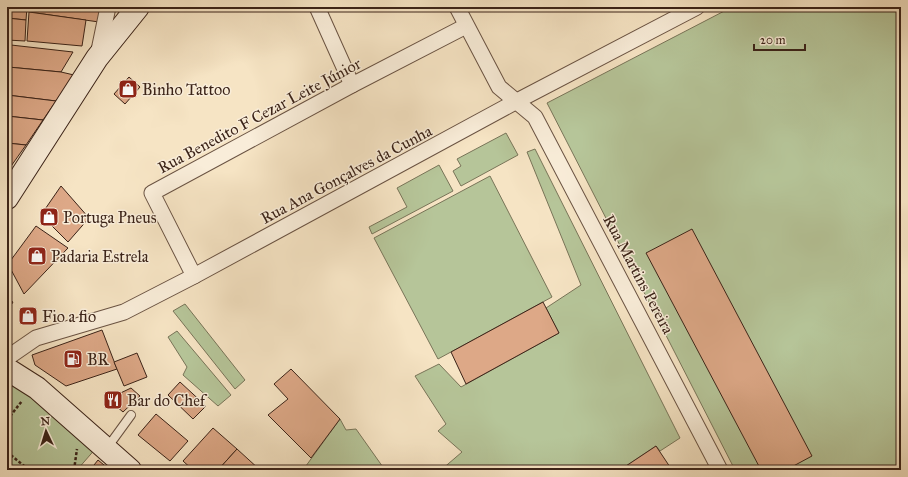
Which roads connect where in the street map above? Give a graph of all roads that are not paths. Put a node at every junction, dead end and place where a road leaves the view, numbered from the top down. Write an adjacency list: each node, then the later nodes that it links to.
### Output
1 (108, 7): 7 (street)
2 (138, 7): 7 (main road)
3 (316, 7): 8 (street)
4 (457, 7): 6 (street, Rua Martins Pereira)
5 (697, 7): 9 (street, Rua Ana Gonçalves da Cunha)
6 (466, 26): 8 (street, Rua Benedito F Cezar Leite Júnior); 9 (street, Rua Martins Pereira)
7 (97, 58): 10 (main road)
8 (352, 85): 11 (street, Rua Benedito F Cezar Leite Júnior)
9 (517, 102): 11 (street, Rua Ana Gonçalves da Cunha); 17 (street, Rua Martins Pereira)
10 (7, 198)
11 (194, 276): 12 (street, Rua Ana Gonçalves da Cunha)
12 (7, 358)
13 (7, 369): 15 (main road)
14 (131, 416): 15 (lane)
15 (106, 449): 16 (main road)
16 (130, 470)
17 (720, 470)

